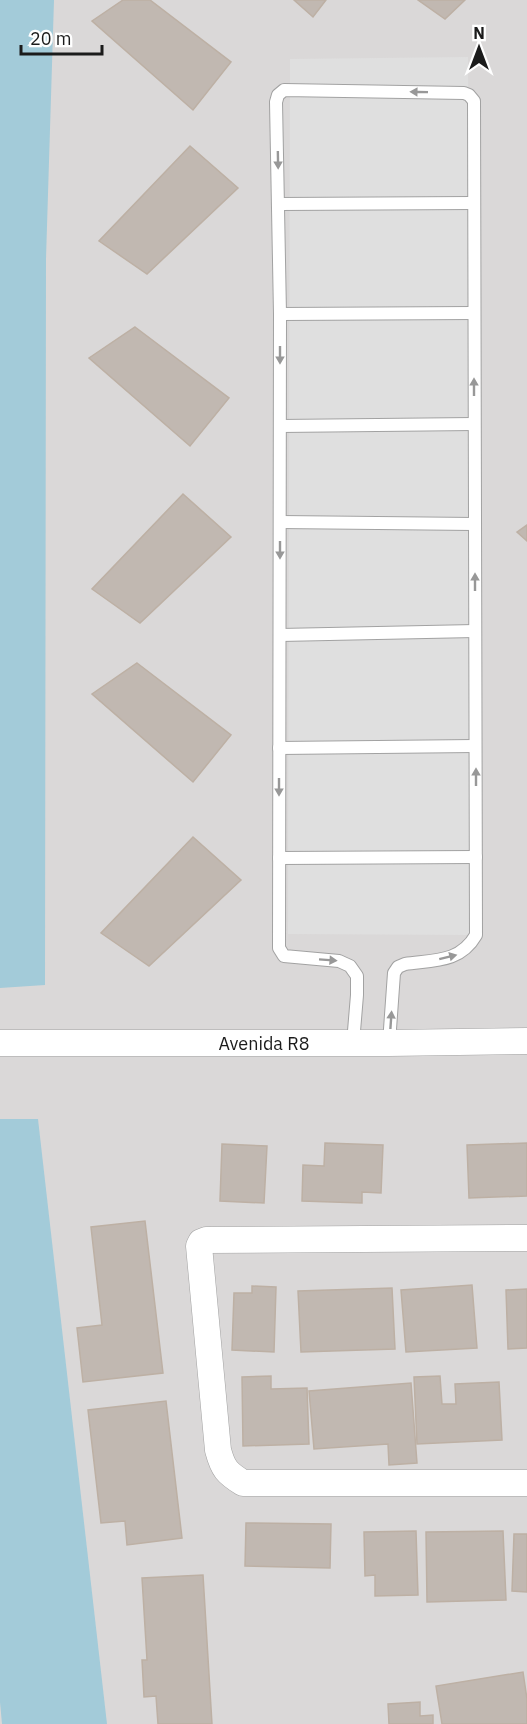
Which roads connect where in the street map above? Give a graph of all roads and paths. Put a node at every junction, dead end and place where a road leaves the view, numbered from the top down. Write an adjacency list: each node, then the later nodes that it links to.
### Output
1 (473, 203): 2 (lane); 2 (lane, one-way to 2); 3 (lane)
2 (279, 204): 4 (lane)
3 (474, 313): 4 (lane); 5 (lane, one-way to 3)
4 (280, 314): 6 (lane, one-way to 6)
5 (474, 424): 6 (lane); 8 (lane)
6 (280, 426): 7 (lane)
7 (280, 522): 8 (lane); 10 (lane, one-way to 10)
8 (474, 524): 9 (lane, one-way to 8)
9 (475, 631): 10 (lane); 11 (lane)
10 (280, 634): 12 (lane)
11 (475, 746): 12 (lane); 13 (lane, one-way to 11)
12 (279, 748): 14 (lane, one-way to 14)
13 (476, 857): 14 (lane); 18 (lane, one-way to 13)
14 (279, 858): 17 (lane, one-way to 17)
15 (527, 1041): 18 (street, Avenida R8)
16 (0, 1043): 17 (street, Avenida R8)
17 (353, 1044): 18 (street, Avenida R8)
18 (389, 1044)
19 (527, 1238): 20 (street)
20 (527, 1483)

